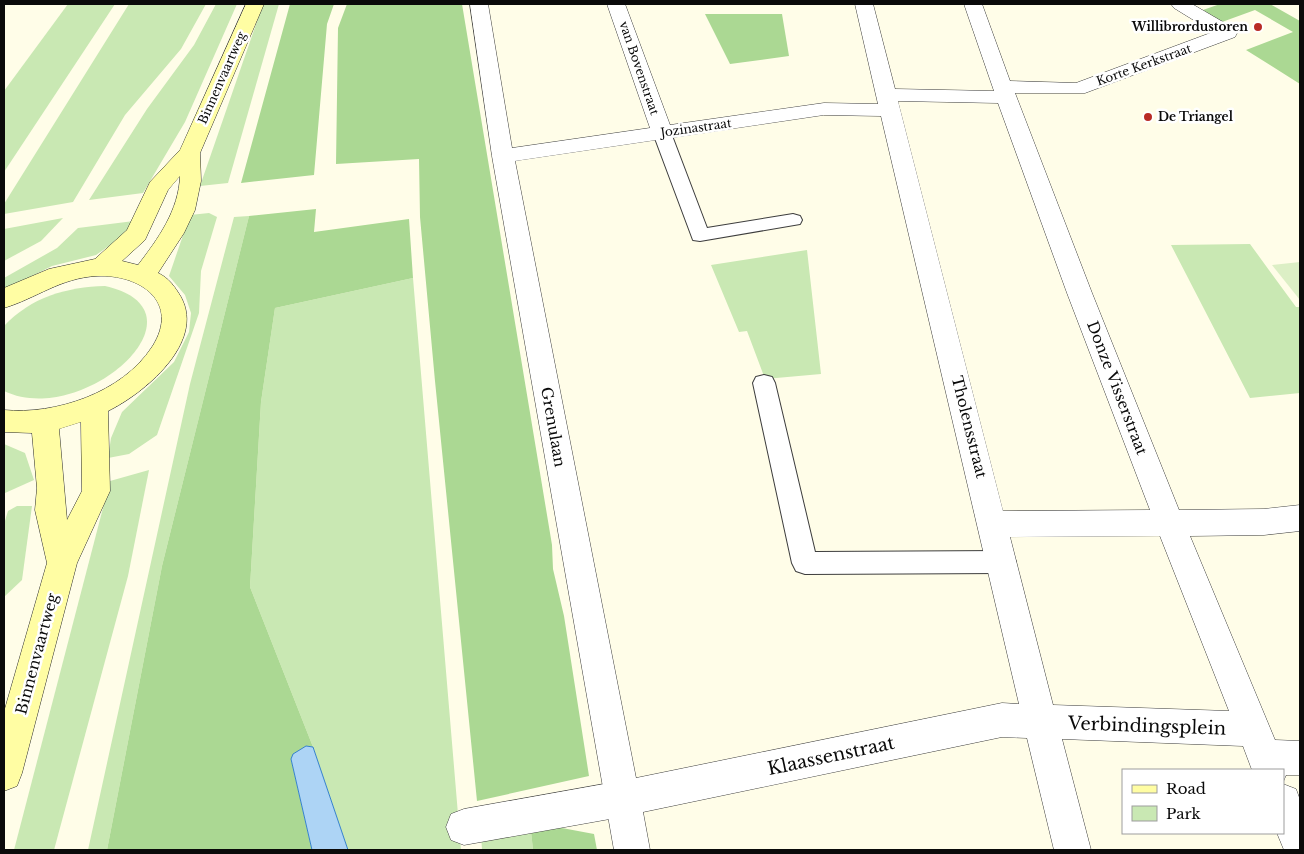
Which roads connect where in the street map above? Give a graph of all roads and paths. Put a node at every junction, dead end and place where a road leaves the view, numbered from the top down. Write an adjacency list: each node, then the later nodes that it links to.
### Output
1 (255, 4): 10 (main road, Binnenvaartweg)
2 (479, 4): 11 (street, Grenulaan)
3 (616, 4): 9 (street, van Bovenstraat)
4 (864, 4): 8 (street, Tholensstraat)
5 (973, 4): 7 (street, Donze Visserstraat)
6 (1180, 4): 7 (street, Korte Kerkstraat)
7 (1004, 92): 8 (street, Jozinastraat); 21 (street, Donze Visserstraat)
8 (889, 102): 9 (street, Jozinastraat); 22 (street, Tholensstraat)
9 (662, 132): 11 (street, Jozinastraat); 12 (lane)
10 (189, 153): 13 (main road, Binnenvaartweg); 14 (main road, Binnenvaartweg)
11 (503, 156): 29 (street, Grenulaan)
12 (793, 220)
13 (101, 267): 14 (main road); 15 (main road)
14 (143, 275): 17 (main road)
15 (4, 299)
16 (764, 383): 23 (lane)
17 (94, 406): 19 (main road); 24 (main road, Binnenvaartweg)
18 (4, 421): 19 (main road)
19 (45, 421): 24 (main road, Binnenvaartweg)
20 (1300, 518): 21 (street)
21 (1169, 523): 22 (street); 26 (street, Donze Visserstraat)
22 (994, 524): 23 (street, Tholensstraat)
23 (1003, 562): 25 (street, Tholensstraat)
24 (62, 564): 28 (main road, Binnenvaartweg)
25 (1042, 723): 26 (street, Verbindingsplein); 29 (street, Klaassenstraat); 34 (street, Tholensstraat)
26 (1262, 752): 27 (street, Verbindingsplein)
27 (1300, 758)
28 (4, 773)
29 (621, 799): 31 (street, Klaassenstraat); 33 (street, Grenulaan)
30 (1284, 805): 32 (street)
31 (464, 826)
32 (1300, 845)
33 (632, 850)
34 (1072, 850)

